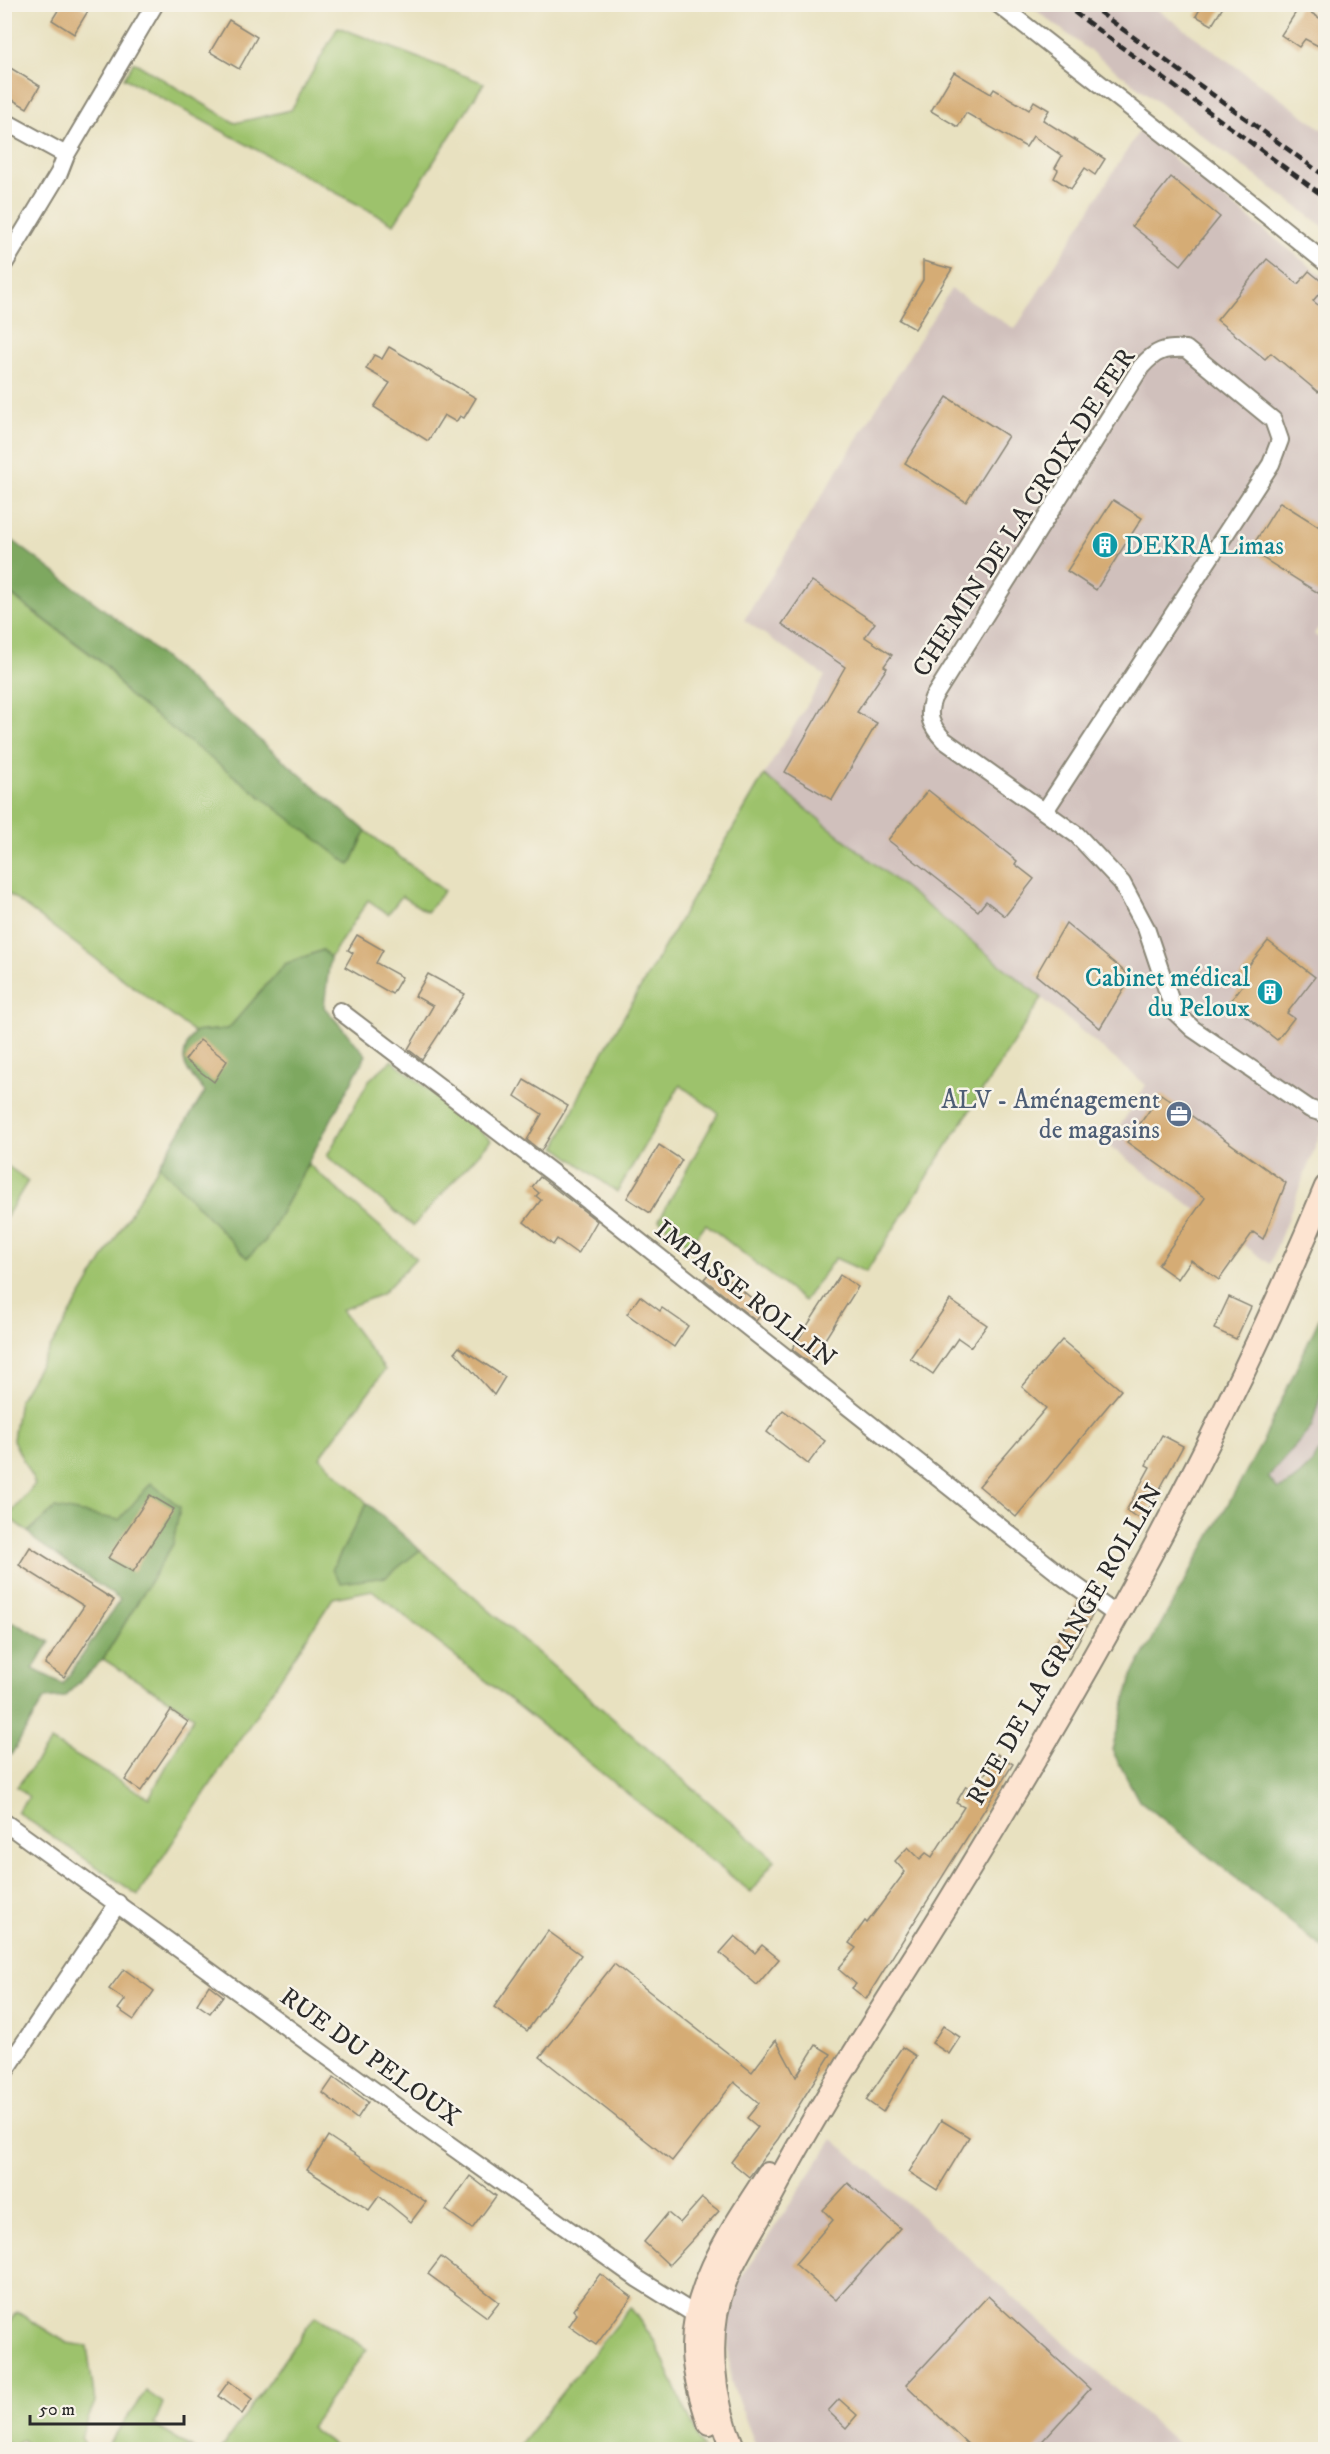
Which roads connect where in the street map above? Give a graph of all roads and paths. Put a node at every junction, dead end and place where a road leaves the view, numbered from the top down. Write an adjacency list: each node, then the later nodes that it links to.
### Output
1 (154, 4): 4 (street)
2 (998, 4): 5 (street)
3 (4, 121): 4 (street)
4 (66, 155): 6 (street)
5 (1326, 262)
6 (4, 264)
7 (1046, 811): 7 (street, CHEMIN DE LA CROIX DE FER); 9 (street, CHEMIN DE LA CROIX DE FER)
8 (340, 1011): 11 (street, IMPASSE ROLLIN)
9 (1326, 1114)
10 (1326, 1187): 11 (main road, RUE DE LA GRANGE ROLLIN)
11 (1119, 1616): 15 (main road, RUE DE LA GRANGE ROLLIN)
12 (4, 1822): 13 (street, RUE DU PELOUX)
13 (118, 1903): 14 (street); 15 (street, RUE DU PELOUX)
14 (4, 2073)
15 (705, 2318): 16 (main road); 17 (main road)
16 (719, 2450)
17 (734, 2450)

